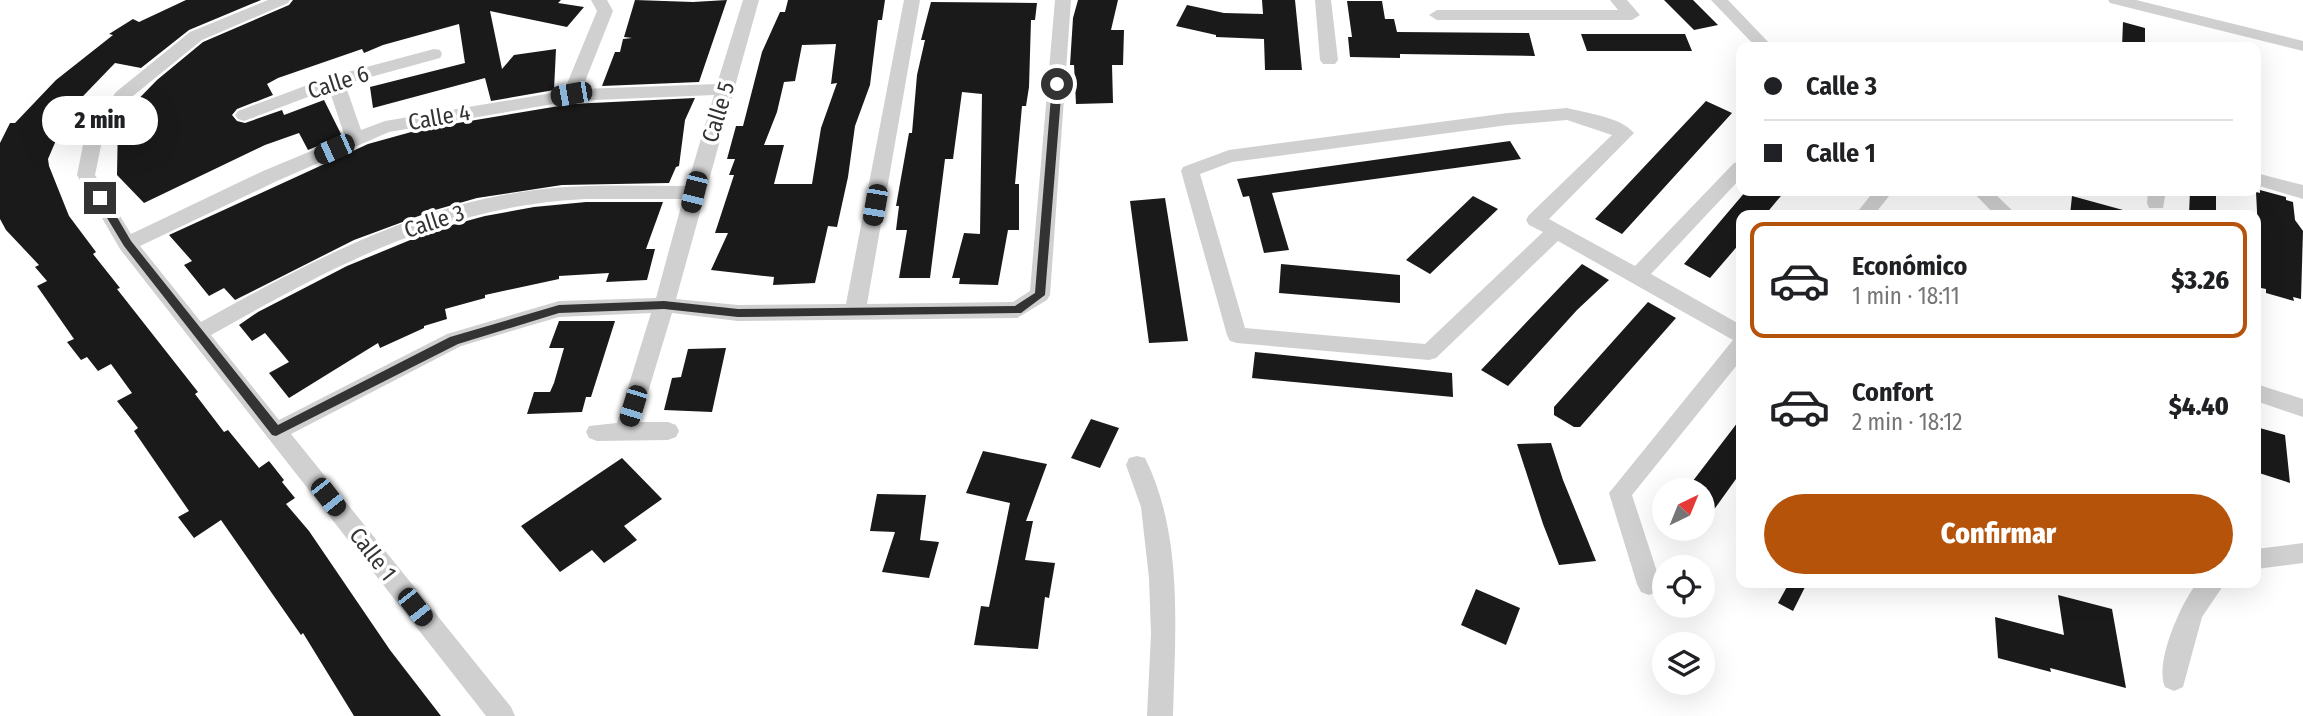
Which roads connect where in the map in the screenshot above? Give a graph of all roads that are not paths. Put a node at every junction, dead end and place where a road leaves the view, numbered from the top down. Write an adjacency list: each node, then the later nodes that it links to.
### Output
1 (282, 0): 32 (street, Calle 1)
2 (599, 0): 18 (street)
3 (751, 0): 17 (street, Calle 5)
4 (912, 0): 35 (street)
5 (1063, 0): 35 (street)
6 (1323, 0): 15 (street)
7 (1618, 0): 10 (street)
8 (1719, 0): 12 (street)
9 (2116, 0): 13 (street)
10 (1496, 8): 11 (street)
11 (1437, 15)
12 (1760, 42)
13 (2303, 46)
14 (434, 54): 16 (street, Calle 6)
15 (1329, 60)
16 (335, 81): 19 (street, Calle 6); 20 (street)
17 (725, 89): 18 (street, Calle 4); 25 (street, Calle 5)
18 (571, 94): 20 (street, Calle 4)
19 (244, 115)
20 (355, 139): 32 (street, Calle 4)
21 (2261, 169): 24 (street)
22 (1736, 171): 33 (street)
23 (2261, 181): 26 (street)
24 (2303, 181)
25 (694, 192): 34 (street, Calle 5); 36 (street, Calle 3)
26 (2303, 192)
27 (1880, 196): 29 (street)
28 (1986, 196): 30 (street)
29 (1868, 210)
30 (2001, 210)
31 (1556, 231): 31 (street); 33 (street)
32 (127, 244): 36 (street, Calle 1)
33 (1637, 276): 37 (street)
34 (664, 305): 35 (street); 42 (street); 44 (street, Calle 5)
35 (855, 312)
36 (198, 332): 42 (street, Calle 1)
37 (1736, 332)
38 (1736, 352): 48 (street)
39 (2261, 395): 40 (street)
40 (2303, 408)
41 (668, 431): 44 (street)
42 (276, 432): 51 (street, Calle 1)
43 (597, 432): 44 (street)
44 (625, 432)
45 (1137, 465): 52 (street)
46 (2303, 553): 47 (street)
47 (2261, 558)
48 (1649, 584)
49 (2207, 588): 50 (street)
50 (2174, 679)
51 (502, 716)
52 (1160, 716)

